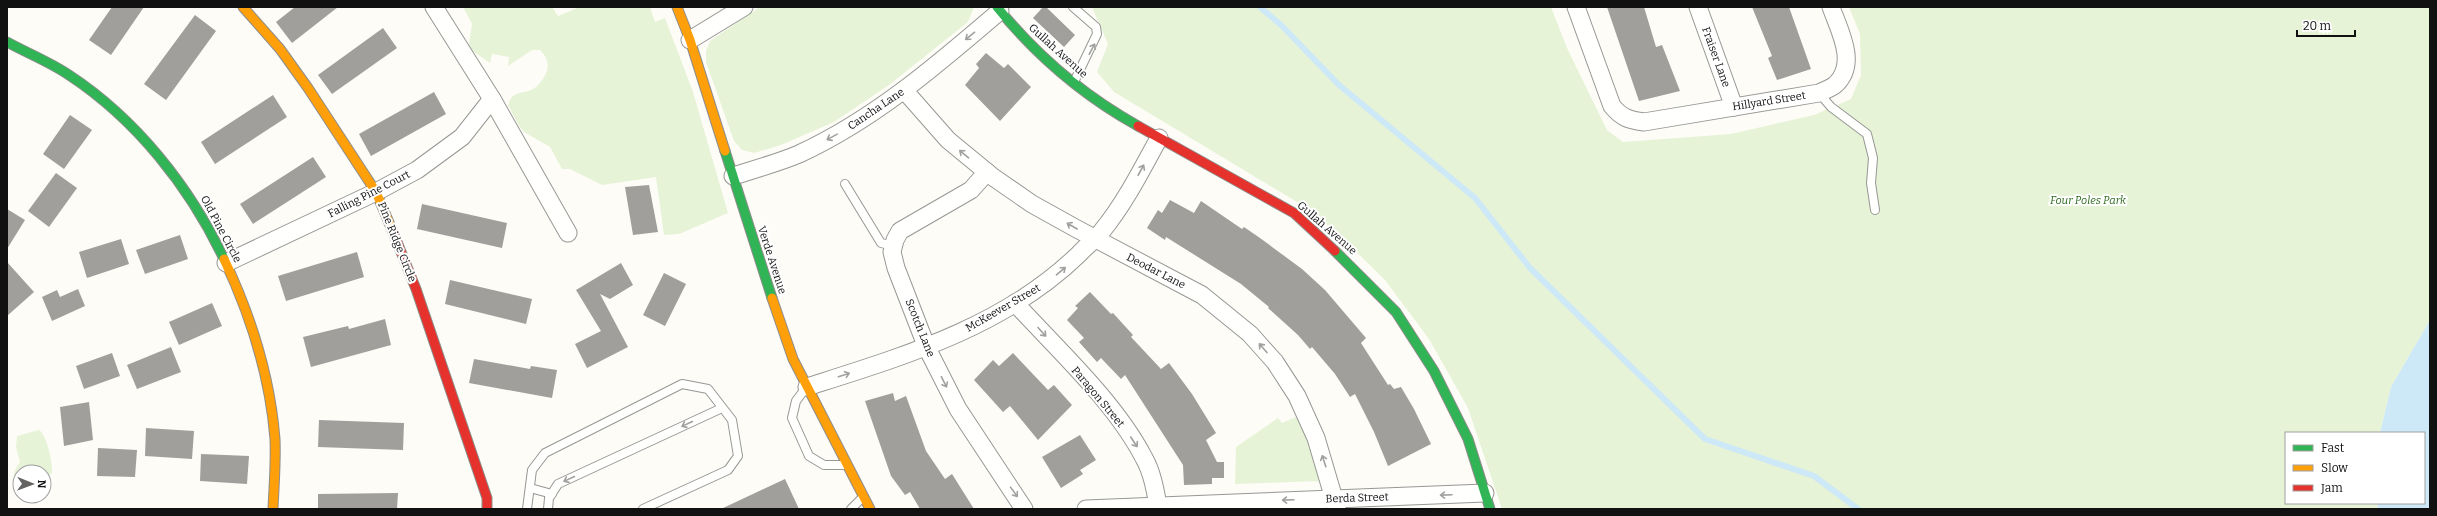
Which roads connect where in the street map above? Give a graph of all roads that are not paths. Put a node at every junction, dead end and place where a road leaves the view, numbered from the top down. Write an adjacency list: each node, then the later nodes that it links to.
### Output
1 (243, 7): 21 (street, Pine Ridge Circle)
2 (434, 7): 15 (street)
3 (677, 7): 10 (street, Verde Avenue)
4 (744, 7): 10 (street)
5 (1073, 7): 12 (lane, one-way to 5)
6 (1576, 7): 16 (street, Hillyard Street)
7 (1698, 7): 16 (street, Fraiser Lane)
8 (1831, 7): 14 (street, Hillyard Street)
9 (1000, 8): 12 (street, Gullah Avenue); 13 (street, Cancha Lane, one-way to 13)
10 (690, 40): 19 (street, Verde Avenue)
11 (7, 42): 26 (street, Old Pine Circle)
12 (1074, 83): 17 (street, Gullah Avenue)
13 (904, 90): 18 (street, Deodar Lane, one-way to 13); 19 (street, Cancha Lane, one-way to 19)
14 (1820, 93): 16 (street, Hillyard Street); 22 (lane)
15 (492, 99): 21 (street, Falling Pine Court); 23 (street)
16 (1734, 107)
17 (1160, 138): 24 (street, McKeever Street, one-way to 17); 35 (street, Gullah Avenue)
18 (987, 172): 24 (street, Deodar Lane, one-way to 18); 25 (street)
19 (733, 176): 29 (street, Verde Avenue)
20 (845, 184): 25 (lane)
21 (376, 192): 26 (street, Falling Pine Court); 39 (street, Pine Ridge Circle)
22 (1875, 210)
23 (568, 234)
24 (1094, 239): 27 (street, McKeever Street, one-way to 24); 36 (street, Deodar Lane, one-way to 24)
25 (894, 246): 28 (street, Scotch Lane)
26 (226, 263): 38 (street, Old Pine Circle)
27 (1015, 303): 28 (street, McKeever Street); 37 (street, Paragon Street, one-way to 37)
28 (927, 348): 29 (street, McKeever Street, one-way to 28); 45 (street, Scotch Lane, one-way to 45)
29 (807, 387): 31 (street, Verde Avenue); 31 (lane)
30 (722, 408): 32 (lane); 33 (lane, one-way to 33); 42 (lane)
31 (846, 465): 34 (street, Verde Avenue)
32 (530, 488): 33 (lane); 40 (lane)
33 (552, 494): 41 (lane)
34 (863, 497): 43 (lane); 44 (street, Verde Avenue)
35 (1487, 501): 36 (street, Berda Street, one-way to 36)
36 (1336, 504): 37 (street, Berda Street, one-way to 37)
37 (1158, 505): 46 (street, Berda Street)
38 (273, 509)
39 (487, 509)
40 (528, 509)
41 (548, 509)
42 (642, 509)
43 (851, 509)
44 (870, 509)
45 (1024, 509)
46 (1086, 509)

